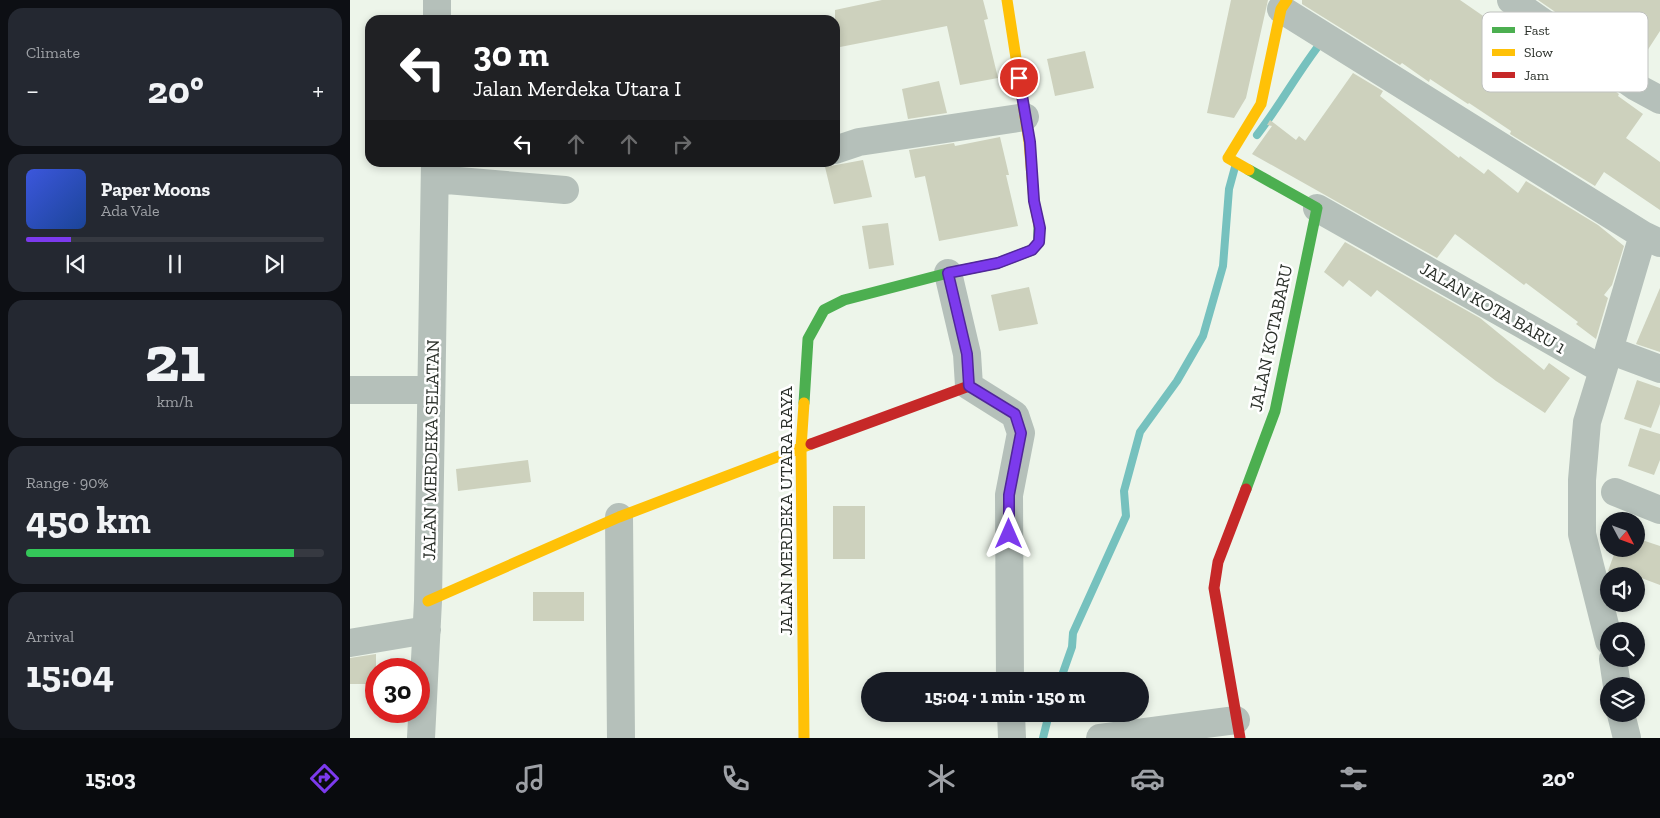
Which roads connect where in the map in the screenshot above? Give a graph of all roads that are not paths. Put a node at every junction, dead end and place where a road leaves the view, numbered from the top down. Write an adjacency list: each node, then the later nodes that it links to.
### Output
1 (437, 0): 6 (street)
2 (1007, 0): 9 (street, JALAN MERDEKA UTARA RAYA)
3 (1511, 0): 5 (street)
4 (1284, 5): 13 (street); 14 (street)
5 (1529, 12)
6 (437, 15)
7 (1648, 90): 8 (street)
8 (1659, 97)
9 (1025, 117): 10 (street); 15 (street, JALAN MERDEKA UTARA RAYA)
10 (840, 148)
11 (435, 171): 12 (street); 20 (street, JALAN MERDEKA SELATAN)
12 (565, 190)
13 (1317, 208): 16 (street, JALAN KOTA BARU 1); 32 (street, JALAN KOTABARU)
14 (1652, 239): 16 (street)
15 (948, 273): 18 (street); 21 (street, JALAN MERDEKA UTARA RAYA)
16 (1606, 360): 17 (street, JALAN KOTA BARU 1); 26 (street)
17 (1660, 369)
18 (969, 386): 21 (street); 29 (street)
19 (350, 390): 20 (street)
20 (432, 390): 25 (street, JALAN MERDEKA SELATAN)
21 (801, 448): 24 (street); 35 (street, JALAN MERDEKA UTARA RAYA)
22 (1615, 492): 23 (street)
23 (1660, 510)
24 (618, 517): 25 (street); 34 (street)
25 (428, 601): 27 (street, JALAN MERDEKA SELATAN)
26 (1604, 622)
27 (427, 630): 28 (street); 33 (street, JALAN MERDEKA SELATAN)
28 (350, 643)
29 (1010, 672)
30 (1011, 722): 36 (street)
31 (1624, 722): 38 (street)
32 (1238, 729): 37 (street)
33 (421, 738)
34 (621, 738)
35 (804, 738)
36 (1012, 738)
37 (1100, 738)
38 (1627, 738)

